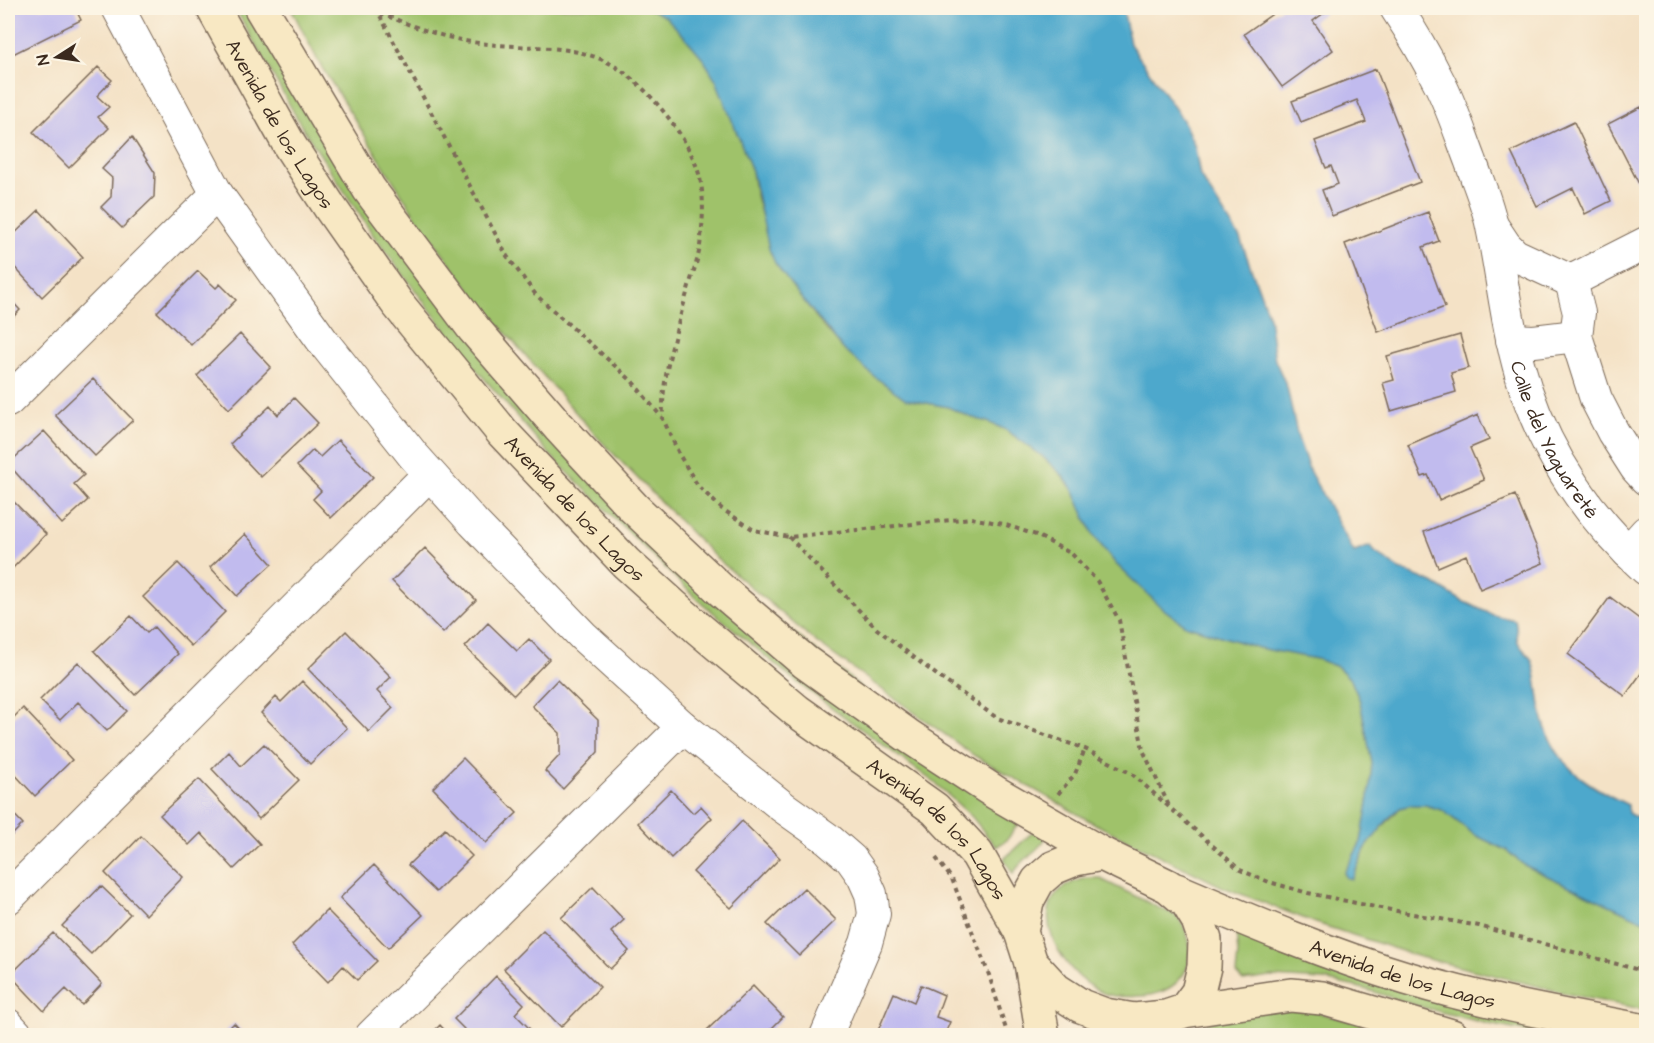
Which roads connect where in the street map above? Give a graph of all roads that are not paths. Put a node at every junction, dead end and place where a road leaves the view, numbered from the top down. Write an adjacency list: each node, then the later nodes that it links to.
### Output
1 (118, 8): 5 (street)
2 (213, 8): 21 (street, Avenida de los Lagos)
3 (261, 8): 18 (street, Avenida de los Lagos)
4 (1396, 8): 6 (street, Calle del Yaguareté)
5 (217, 194): 13 (street); 14 (street)
6 (1492, 225): 8 (street); 10 (street, Calle del Yaguareté)
7 (1647, 243): 9 (street)
8 (1529, 263): 9 (street); 10 (street)
9 (1571, 281): 11 (street)
10 (1502, 287): 12 (street, Calle del Yaguareté)
11 (1576, 336): 12 (street); 15 (street)
12 (1512, 340): 16 (street, Calle del Yaguareté)
13 (8, 401)
14 (429, 474): 17 (street); 20 (street)
15 (1647, 479)
16 (1640, 551)
17 (683, 727): 27 (street); 28 (street)
18 (1102, 854): 19 (street); 21 (street)
19 (1168, 886): 23 (street); 25 (street, Avenida de los Lagos)
20 (8, 898)
21 (1021, 932): 22 (street)
22 (1031, 963): 23 (street); 29 (street)
23 (1166, 1021): 30 (street)
24 (8, 1025): 26 (street)
25 (1647, 1031)
26 (18, 1035)
27 (371, 1035)
28 (826, 1035)
29 (1043, 1035)
30 (1452, 1035)

